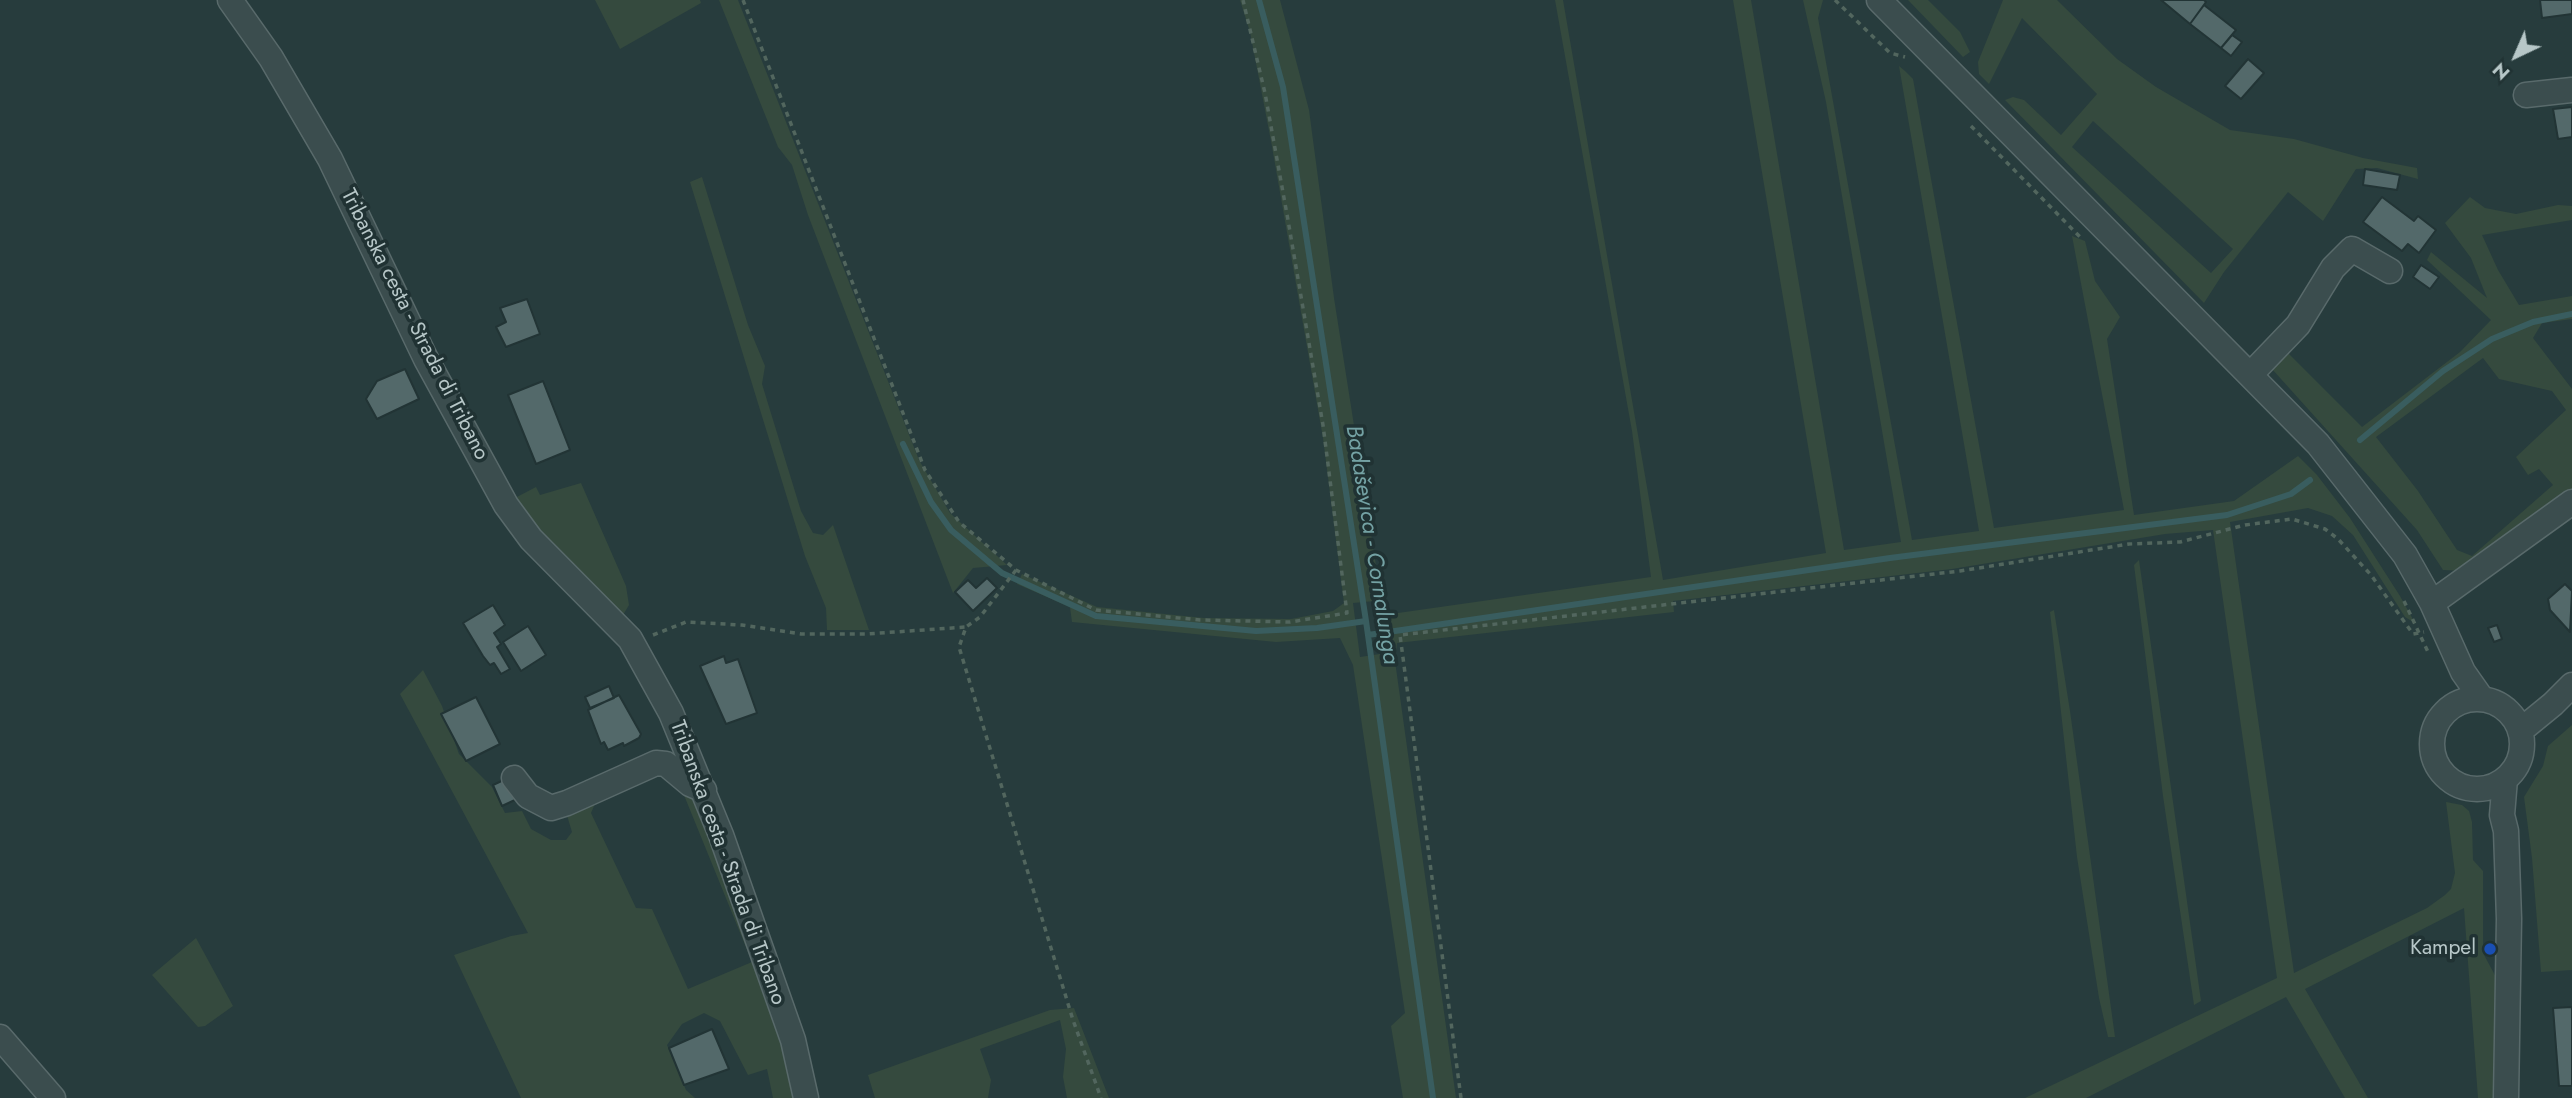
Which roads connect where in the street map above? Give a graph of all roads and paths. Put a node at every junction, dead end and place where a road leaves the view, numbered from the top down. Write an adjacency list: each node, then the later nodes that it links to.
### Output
1 (230, 0): 20 (street, Tribanska cesta - Strada di Tribano)
2 (743, 0): 14 (path)
3 (1242, 0): 14 (path)
4 (1835, 0): 6 (path)
5 (1880, 0): 12 (street)
6 (1907, 51)
7 (2572, 90): 8 (street)
8 (2526, 95)
9 (1965, 120): 10 (path)
10 (2089, 246)
11 (2390, 271): 12 (street)
12 (2250, 375): 16 (street)
13 (2572, 502): 16 (street)
14 (1016, 570): 17 (path)
15 (2399, 589): 19 (path)
16 (2432, 603): 18 (street)
17 (966, 627): 20 (path); 34 (path)
18 (2443, 628): 19 (path); 21 (street)
19 (2418, 633): 21 (path); 35 (path)
20 (630, 639): 29 (street, Tribanska cesta - Strada di Tribano)
21 (2460, 667): 23 (street); 24 (street)
22 (2572, 685): 25 (street)
23 (2490, 696): 24 (street); 25 (street); 25 (path)
24 (2455, 705): 28 (street)
25 (2524, 728): 26 (street); 26 (path)
26 (2514, 776): 28 (street); 30 (street)
27 (514, 778): 29 (street)
28 (2478, 789): 30 (street)
29 (704, 790): 33 (street, Tribanska cesta - Strada di Tribano)
30 (2502, 815): 36 (street)
31 (0, 1037): 32 (street)
32 (52, 1098)
33 (806, 1098)
34 (1101, 1098)
35 (1461, 1098)
36 (2506, 1098)

